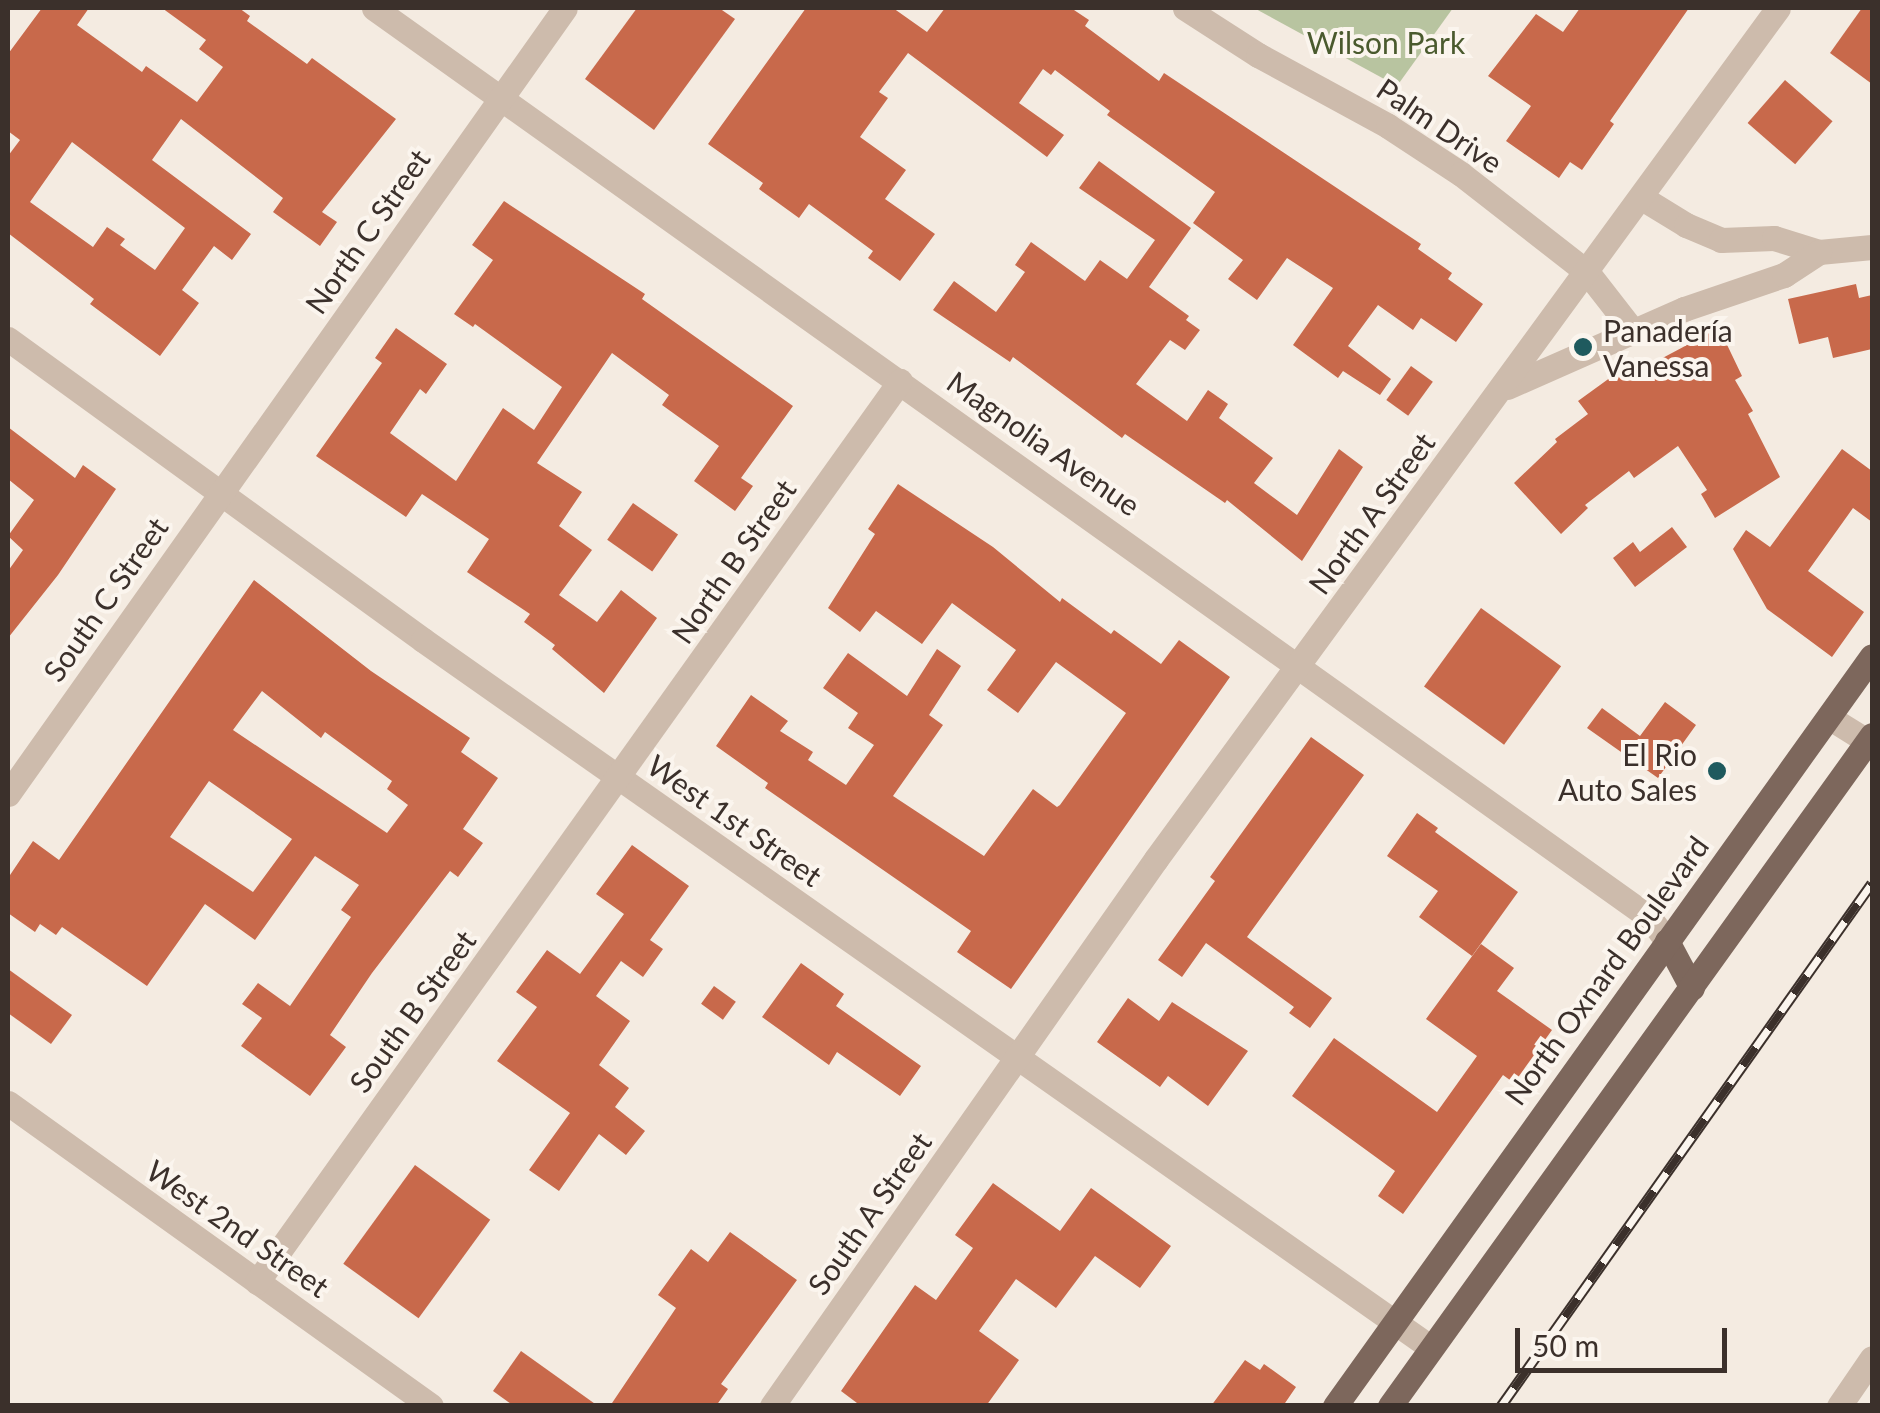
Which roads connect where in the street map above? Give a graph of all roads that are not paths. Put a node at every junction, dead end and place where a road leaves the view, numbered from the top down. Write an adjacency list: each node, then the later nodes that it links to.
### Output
1 (374, 8): 5 (street, Magnolia Avenue)
2 (565, 8): 5 (street, North C Street)
3 (1185, 8): 9 (street, Palm Drive)
4 (1778, 8): 6 (street, North A Street)
5 (501, 98): 12 (street, Magnolia Avenue); 14 (street, North C Street)
6 (1642, 198): 8 (street); 9 (street, North A Street)
7 (1872, 248): 8 (street)
8 (1819, 252): 10 (street)
9 (1587, 272): 10 (street, Palm Drive); 13 (street, North A Street)
10 (1633, 331): 13 (street)
11 (8, 339): 14 (street, West 1st Street)
12 (900, 381): 16 (street, Magnolia Avenue); 19 (street, North B Street)
13 (1502, 390): 16 (street, North A Street)
14 (220, 491): 19 (street, West 1st Street); 20 (street, South C Street)
15 (1872, 656): 17 (main road, North Oxnard Boulevard)
16 (1300, 666): 21 (street, Magnolia Avenue); 23 (street, North A Street)
17 (1830, 718): 18 (street); 21 (main road, North Oxnard Boulevard)
18 (1871, 740): 22 (main road)
19 (620, 779): 23 (street, West 1st Street); 25 (street, South B Street)
20 (8, 794)
21 (1667, 940): 22 (main road); 26 (main road, North Oxnard Boulevard)
22 (1692, 988): 27 (main road)
23 (1018, 1058): 26 (street, West 1st Street); 30 (street, South A Street)
24 (8, 1103): 25 (street, West 2nd Street)
25 (257, 1282): 29 (street, West 2nd Street)
26 (1394, 1322): 27 (street, West 1st Street); 31 (main road, North Oxnard Boulevard)
27 (1430, 1347): 32 (main road)
28 (1872, 1358): 33 (street)
29 (431, 1406)
30 (772, 1406)
31 (1335, 1406)
32 (1390, 1406)
33 (1839, 1406)

